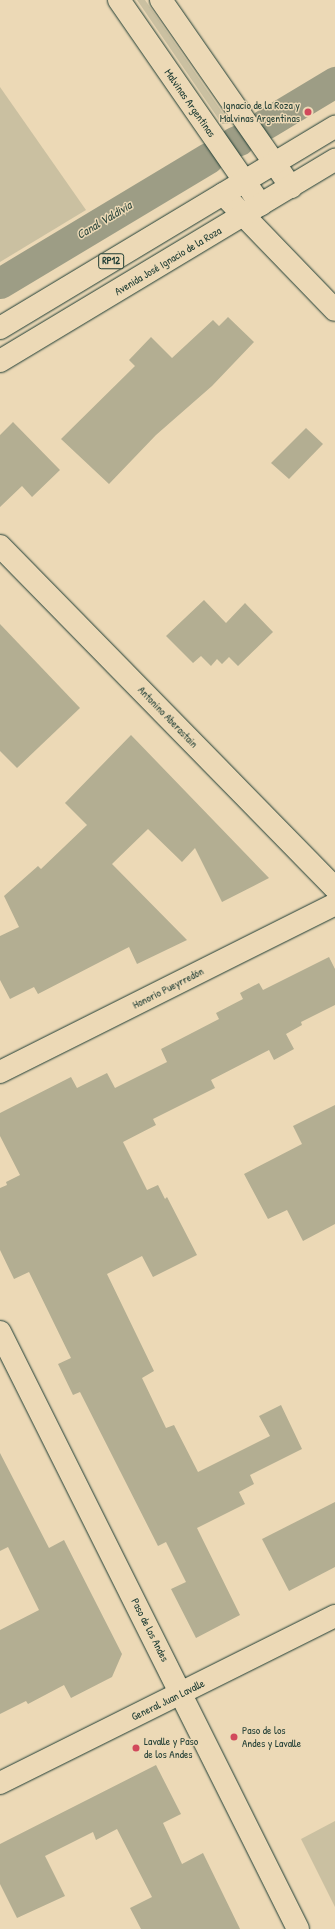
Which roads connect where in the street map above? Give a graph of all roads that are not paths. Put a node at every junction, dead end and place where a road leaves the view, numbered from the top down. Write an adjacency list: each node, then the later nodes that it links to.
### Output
1 (120, 0): 6 (street, Malvinas Argentinas)
2 (161, 0): 5 (street)
3 (335, 127): 5 (street, RP12)
4 (335, 160): 7 (street, Avenida José Ignacio de la Roza / RP12)
5 (274, 163): 6 (street, RP12); 7 (street)
6 (244, 181): 8 (street, RP12); 9 (street, Malvinas Argentinas)
7 (291, 187): 9 (street, Avenida José Ignacio de la Roza / RP12)
8 (223, 194): 10 (street); 12 (street, RP12)
9 (261, 205): 10 (street, Avenida José Ignacio de la Roza / RP12)
10 (242, 216): 11 (street); 13 (street, Avenida José Ignacio de la Roza / RP12)
11 (335, 310)
12 (0, 328)
13 (0, 361)
14 (0, 546): 15 (street, Antonino Aberastain)
15 (335, 888)
16 (335, 904): 17 (street, Honorio Pueyrredón)
17 (0, 1072)
18 (0, 1332): 20 (street, Paso de los Andes)
19 (335, 1616): 20 (street, General Juan Lavalle)
20 (182, 1693): 21 (street, General Juan Lavalle); 22 (street, Paso de los Andes)
21 (0, 1783)
22 (298, 1929)

